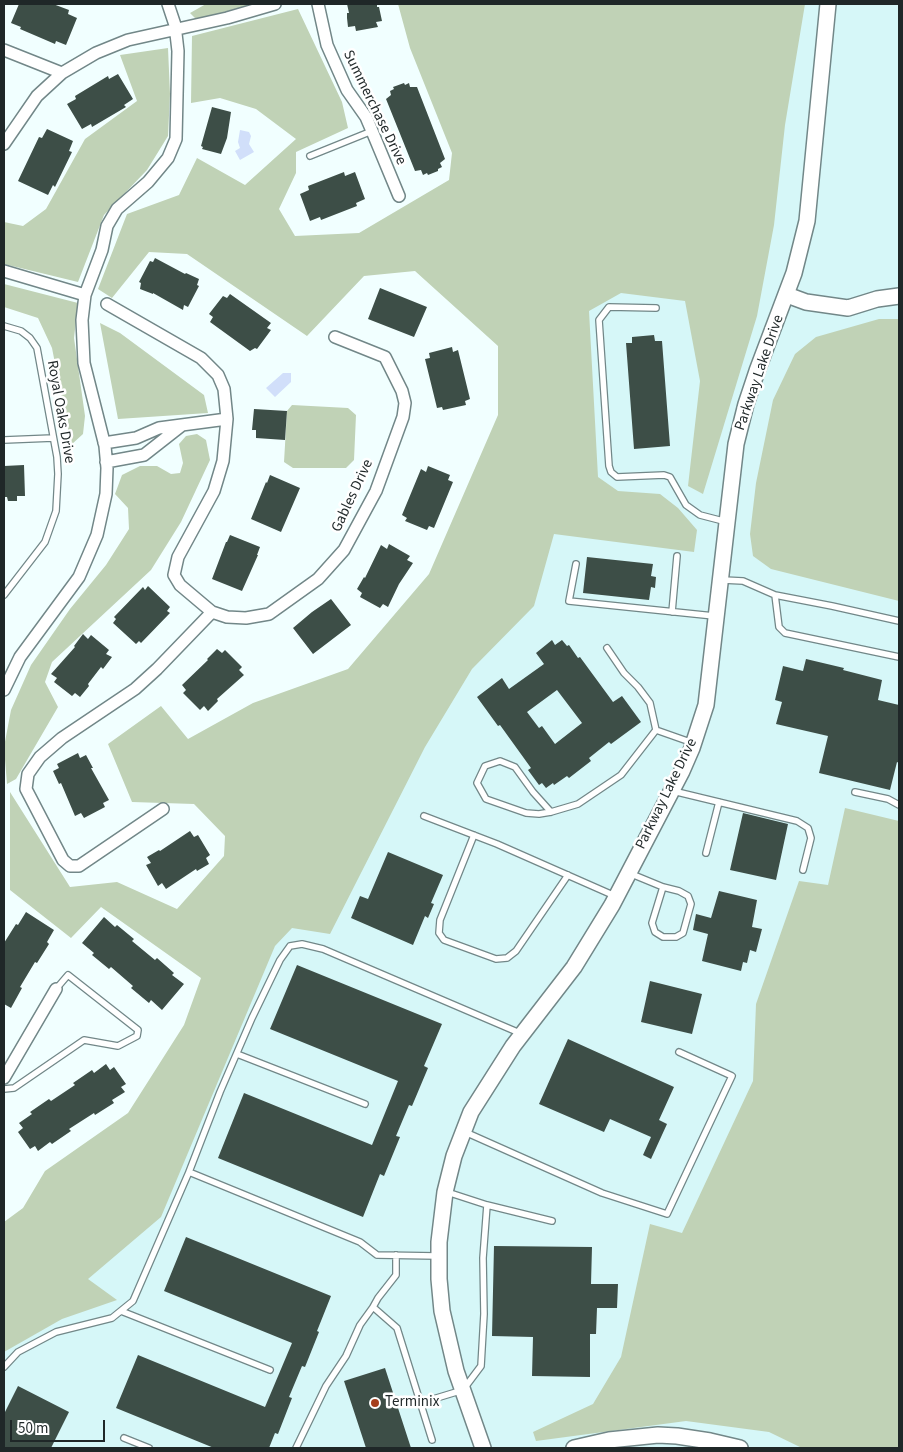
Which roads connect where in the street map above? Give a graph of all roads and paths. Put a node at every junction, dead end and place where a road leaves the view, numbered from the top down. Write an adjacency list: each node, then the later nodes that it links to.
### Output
1 (168, 4): 5 (street)
2 (275, 4): 5 (street)
3 (318, 4): 8 (street, Summerchase Drive)
4 (828, 4): 14 (street, Parkway Lake Drive)
5 (176, 30): 7 (street); 13 (street)
6 (4, 50): 7 (street)
7 (62, 73): 9 (street)
8 (372, 131): 10 (lane); 11 (street, Summerchase Drive)
9 (4, 144)
10 (310, 156)
11 (399, 196)
12 (4, 271): 13 (street)
13 (85, 295): 24 (street)
14 (787, 295): 15 (street); 26 (street, Parkway Lake Drive)
15 (899, 296)
16 (107, 304): 20 (street, Gables Drive)
17 (656, 308): 26 (lane)
18 (4, 326): 22 (lane, Royal Oaks Drive)
19 (336, 337): 32 (street, Gables Drive)
20 (227, 419): 21 (street); 32 (street, Gables Drive)
21 (184, 424): 24 (street); 25 (street)
22 (53, 438): 23 (lane); 30 (lane, Royal Oaks Drive)
23 (4, 440)
24 (104, 443): 25 (street)
25 (106, 462): 38 (street)
26 (727, 522): 29 (street, Parkway Lake Drive)
27 (678, 556): 33 (lane)
28 (576, 564): 33 (lane)
29 (720, 580): 31 (lane); 34 (street, Parkway Lake Drive)
30 (4, 595)
31 (775, 595): 35 (lane); 37 (lane)
32 (212, 612): 45 (street)
33 (672, 612): 34 (lane)
34 (716, 616): 40 (street, Parkway Lake Drive)
35 (899, 621)
36 (607, 648): 39 (lane)
37 (899, 658)
38 (4, 690)
39 (656, 730): 40 (lane); 46 (lane)
40 (693, 743): 41 (street, Parkway Lake Drive)
41 (671, 791): 43 (lane); 51 (street, Parkway Lake Drive)
42 (855, 792): 44 (lane)
43 (719, 802): 49 (lane); 50 (lane)
44 (899, 805)
45 (163, 808)
46 (551, 812): 46 (lane)
47 (424, 816): 48 (lane)
48 (474, 835): 52 (lane); 52 (lane)
49 (706, 853)
50 (803, 870)
51 (629, 873): 53 (lane); 54 (street, Parkway Lake Drive)
52 (568, 875): 54 (lane)
53 (662, 887): 53 (lane)
54 (616, 897): 56 (street, Parkway Lake Drive)
55 (56, 989): 59 (street); 60 (lane)
56 (522, 1034): 58 (lane); 62 (street, Parkway Lake Drive)
57 (679, 1052): 62 (lane)
58 (236, 1054): 61 (lane); 63 (lane)
59 (4, 1078)
60 (4, 1089)
61 (365, 1104)
62 (463, 1131): 64 (street, Parkway Lake Drive)
63 (190, 1172): 67 (lane); 70 (lane)
64 (445, 1192): 65 (lane); 68 (street, Parkway Lake Drive)
65 (487, 1205): 66 (lane); 73 (lane)
66 (552, 1221)
67 (396, 1255): 68 (lane); 69 (lane)
68 (439, 1256): 73 (street, Parkway Lake Drive)
69 (373, 1307): 74 (lane); 78 (lane)
70 (121, 1311): 71 (lane); 72 (lane)
71 (4, 1367)
72 (270, 1370)
73 (463, 1390): 74 (lane); 79 (street, Parkway Lake Drive)
74 (420, 1403): 76 (lane)
75 (124, 1438): 77 (lane)
76 (432, 1440)
77 (149, 1448)
78 (296, 1448)
79 (483, 1448)
80 (574, 1448): 81 (street)
81 (740, 1448)

